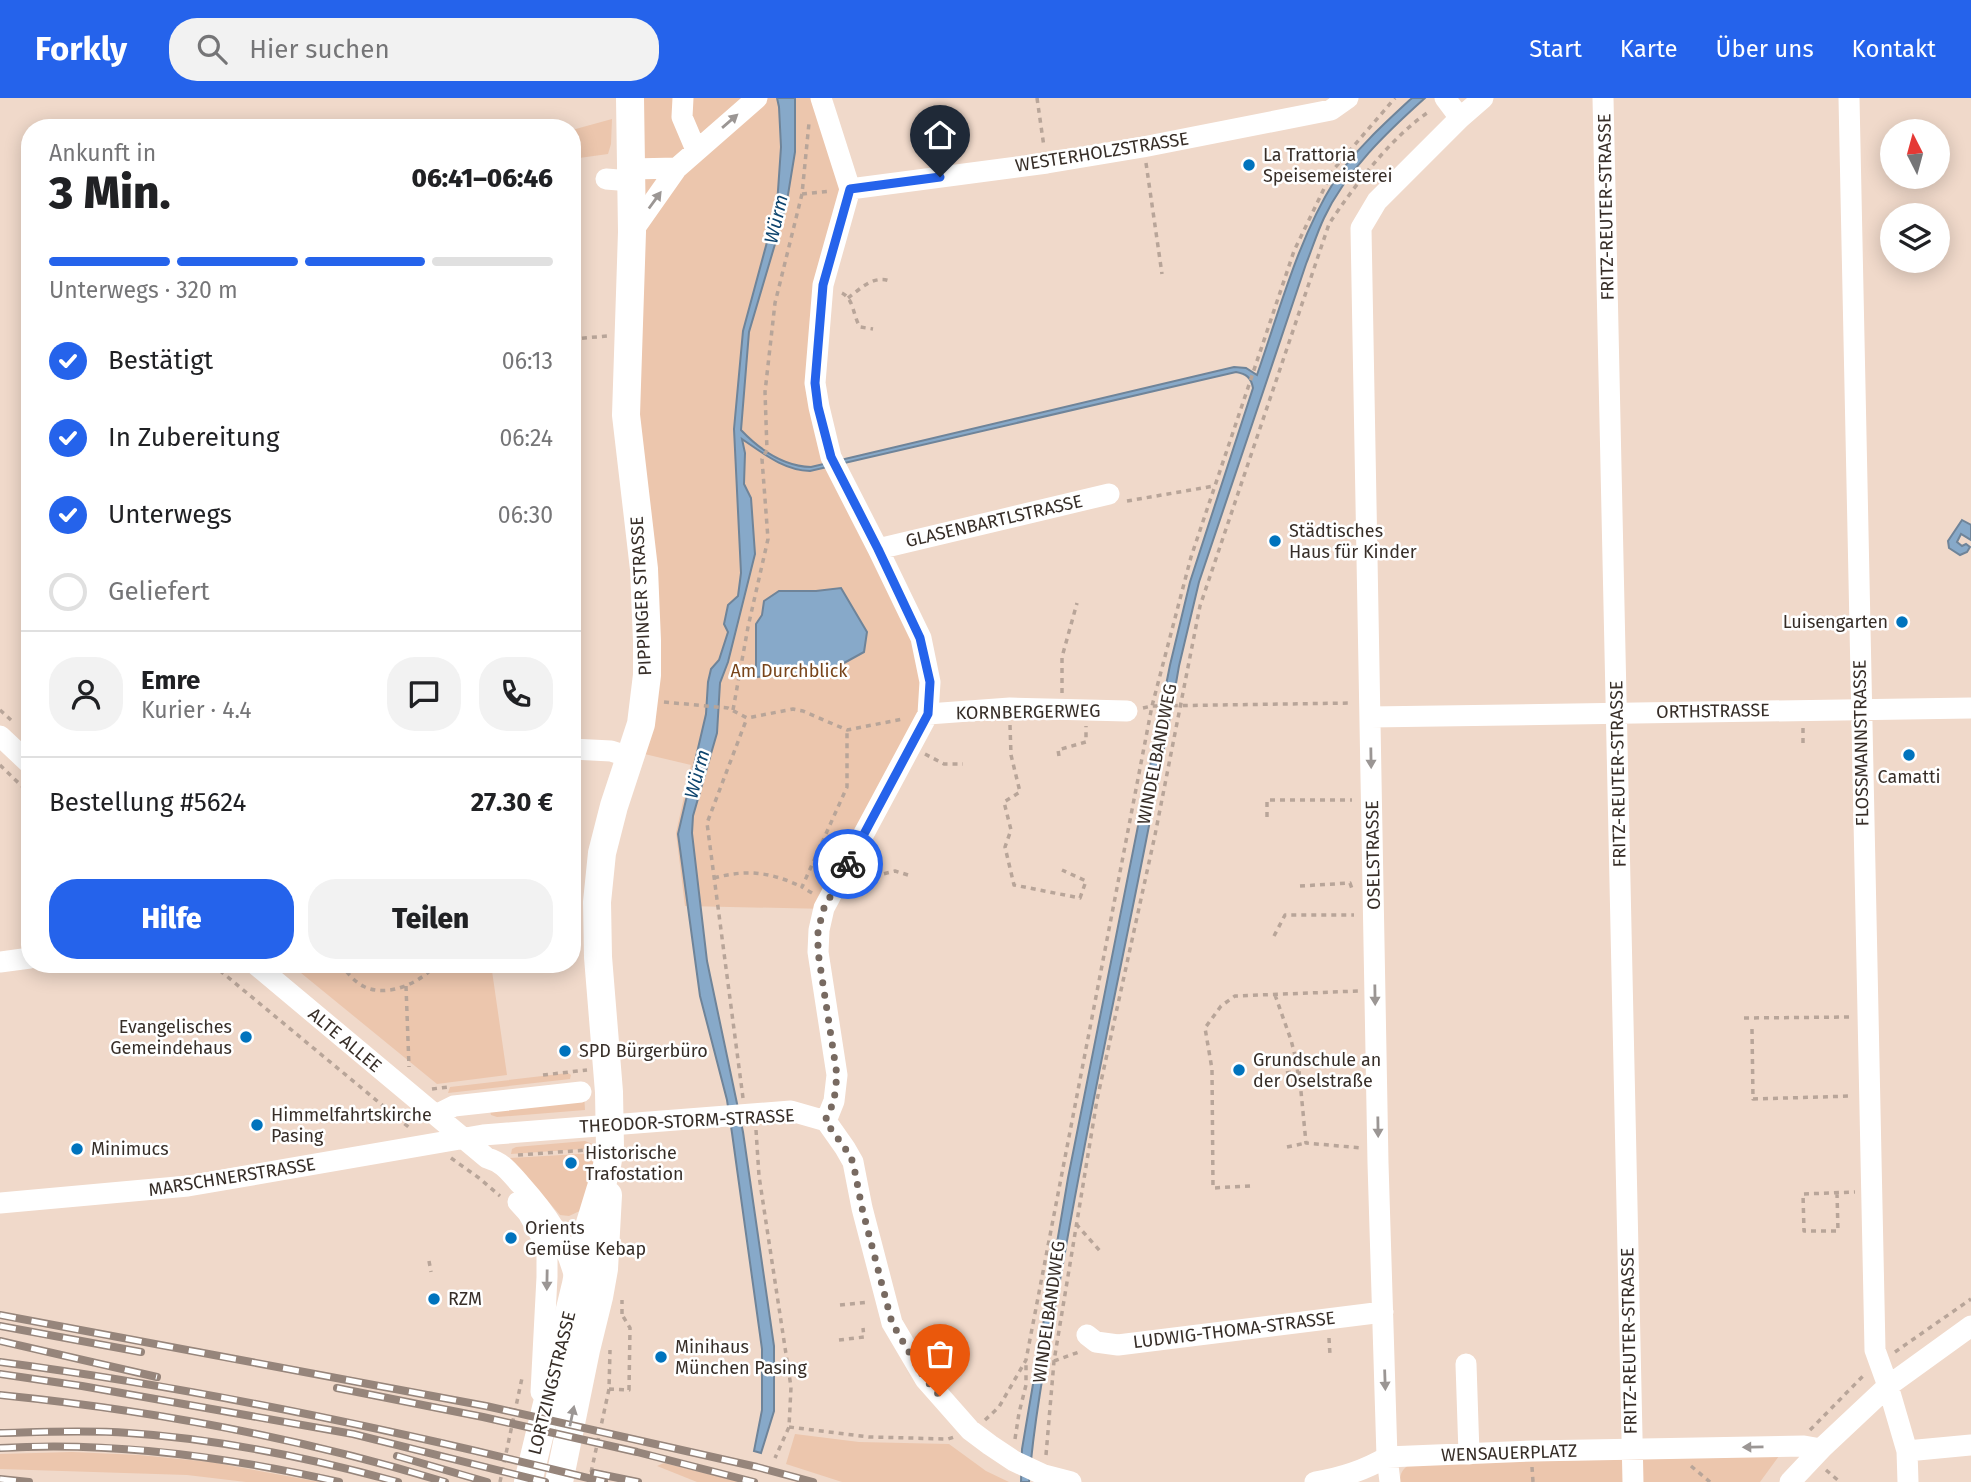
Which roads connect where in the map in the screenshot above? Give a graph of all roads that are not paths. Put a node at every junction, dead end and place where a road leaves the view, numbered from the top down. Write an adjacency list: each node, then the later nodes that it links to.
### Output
1 (630, 98): 13 (main road, PIPPINGER STRASSE)
2 (683, 98): 11 (street)
3 (757, 98): 11 (street, one-way to 3)
4 (1348, 98): 14 (street, WESTERHOLZSTRASSE)
5 (1483, 98): 10 (street)
6 (1603, 98): 22 (street, FRITZ-REUTER-STRASSE)
7 (1849, 98): 18 (street, FLOSSMANNSTRASSE)
8 (1446, 99): 10 (street)
9 (823, 104): 14 (street)
10 (1460, 118): 20 (street, OSELSTRASSE)
11 (696, 150): 12 (street)
12 (677, 168): 13 (street); 15 (street, one-way to 12)
13 (623, 176): 15 (main road, PIPPINGER STRASSE)
14 (850, 189): 17 (street)
15 (632, 232): 27 (main road, PIPPINGER STRASSE)
16 (1109, 494): 17 (street, GLASENBARTLSTRASSE)
17 (878, 549): 23 (street)
18 (1860, 708): 19 (street, ORTHSTRASSE); 22 (street, ORTHSTRASSE); 44 (street, FLOSSMANNSTRASSE)
19 (1971, 708)
20 (1370, 709): 22 (street, ORTHSTRASSE); 39 (street, OSELSTRASSE, one-way to 39)
21 (1127, 712): 23 (street, KORNBERGERWEG)
22 (1616, 713): 47 (street, FRITZ-REUTER-STRASSE)
23 (928, 714): 33 (street)
24 (0, 736): 26 (street)
25 (581, 749): 27 (street)
26 (21, 755)
27 (630, 757): 35 (main road, PIPPINGER STRASSE)
28 (21, 959): 29 (street)
29 (0, 962)
30 (266, 973): 32 (street, ALTE ALLEE)
31 (581, 1092): 32 (street)
32 (436, 1115): 34 (street, ALTE ALLEE)
33 (825, 1121): 35 (street, THEODOR-STORM-STRASSE); 54 (street)
34 (463, 1138): 35 (street, THEODOR-STORM-STRASSE); 36 (street, ALTE ALLEE); 37 (street, MARSCHNERSTRASSE)
35 (609, 1148): 38 (main road, PIPPINGER STRASSE); 42 (main road, PIPPINGER STRASSE)
36 (487, 1158): 38 (street, ALTE ALLEE); 45 (street, ALTE ALLEE, one-way to 45)
37 (0, 1203)
38 (576, 1284): 42 (street, ALTE ALLEE); 45 (main road, LORTZINGSTRASSE)
39 (1383, 1312): 41 (street, LUDWIG-THOMA-STRASSE); 50 (street, OSELSTRASSE, one-way to 50)
40 (1971, 1326): 44 (street)
41 (1092, 1338)
42 (598, 1348): 53 (main road, LORTZINGSTRASSE, one-way to 42)
43 (1466, 1364): 49 (street)
44 (1888, 1386): 48 (street, FLOSSMANNSTRASSE); 51 (street)
45 (538, 1437): 52 (main road, LORTZINGSTRASSE)
46 (1971, 1445): 48 (street)
47 (1631, 1450): 49 (street, WENSAUERPLATZ); 51 (street, WENSAUERPLATZ, one-way to 47); 57 (street)
48 (1907, 1451): 59 (street, FLOSSMANNSTRASSE)
49 (1469, 1454): 50 (street, WENSAUERPLATZ)
50 (1387, 1457): 55 (street); 56 (street, OSELSTRASSE)
51 (1826, 1457): 58 (street)
52 (528, 1482)
53 (559, 1482)
54 (1071, 1482)
55 (1315, 1482)
56 (1390, 1482)
57 (1633, 1482)
58 (1790, 1482)
59 (1908, 1482)

